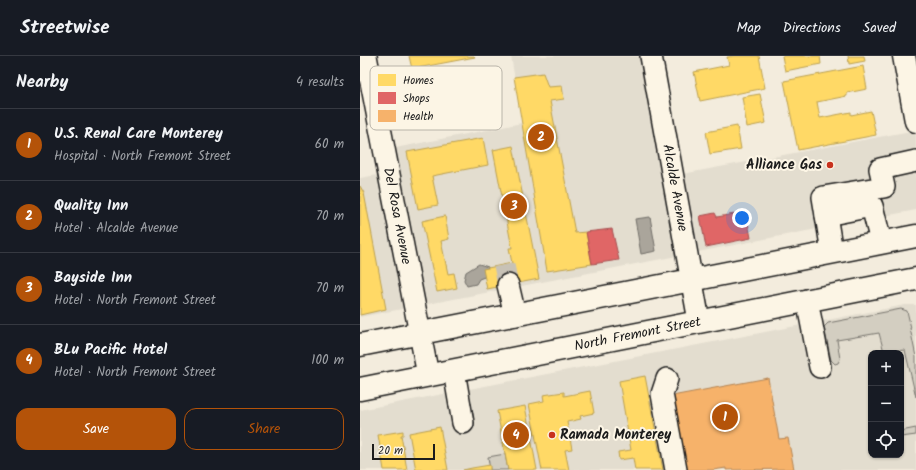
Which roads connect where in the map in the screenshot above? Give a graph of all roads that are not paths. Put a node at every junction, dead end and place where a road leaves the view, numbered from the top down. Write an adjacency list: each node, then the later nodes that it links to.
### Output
1 (366, 56): 4 (street, Del Rosa Avenue)
2 (651, 56): 13 (street, Alcalde Avenue)
3 (904, 56): 5 (main road)
4 (370, 72)
5 (916, 121)
6 (385, 130): 19 (street, Del Rosa Avenue)
7 (916, 161): 8 (street)
8 (870, 197): 9 (street); 9 (street); 11 (street)
9 (824, 206): 12 (street)
10 (916, 236): 11 (main road)
11 (881, 242): 12 (main road)
12 (832, 252): 13 (main road)
13 (691, 279): 17 (main road); 18 (street, Alcalde Avenue)
14 (916, 279): 16 (main road, North Fremont Street)
15 (508, 285): 17 (street)
16 (807, 300): 18 (main road, North Fremont Street); 21 (street)
17 (515, 315): 19 (main road)
18 (699, 321): 22 (main road, North Fremont Street)
19 (421, 334): 20 (main road); 23 (street, Del Rosa Avenue)
20 (360, 345)
21 (820, 367)
22 (454, 371): 23 (main road, North Fremont Street); 26 (street)
23 (428, 376): 25 (main road, North Fremont Street)
24 (667, 379): 27 (street)
25 (360, 389)
26 (463, 423)
27 (676, 470)

